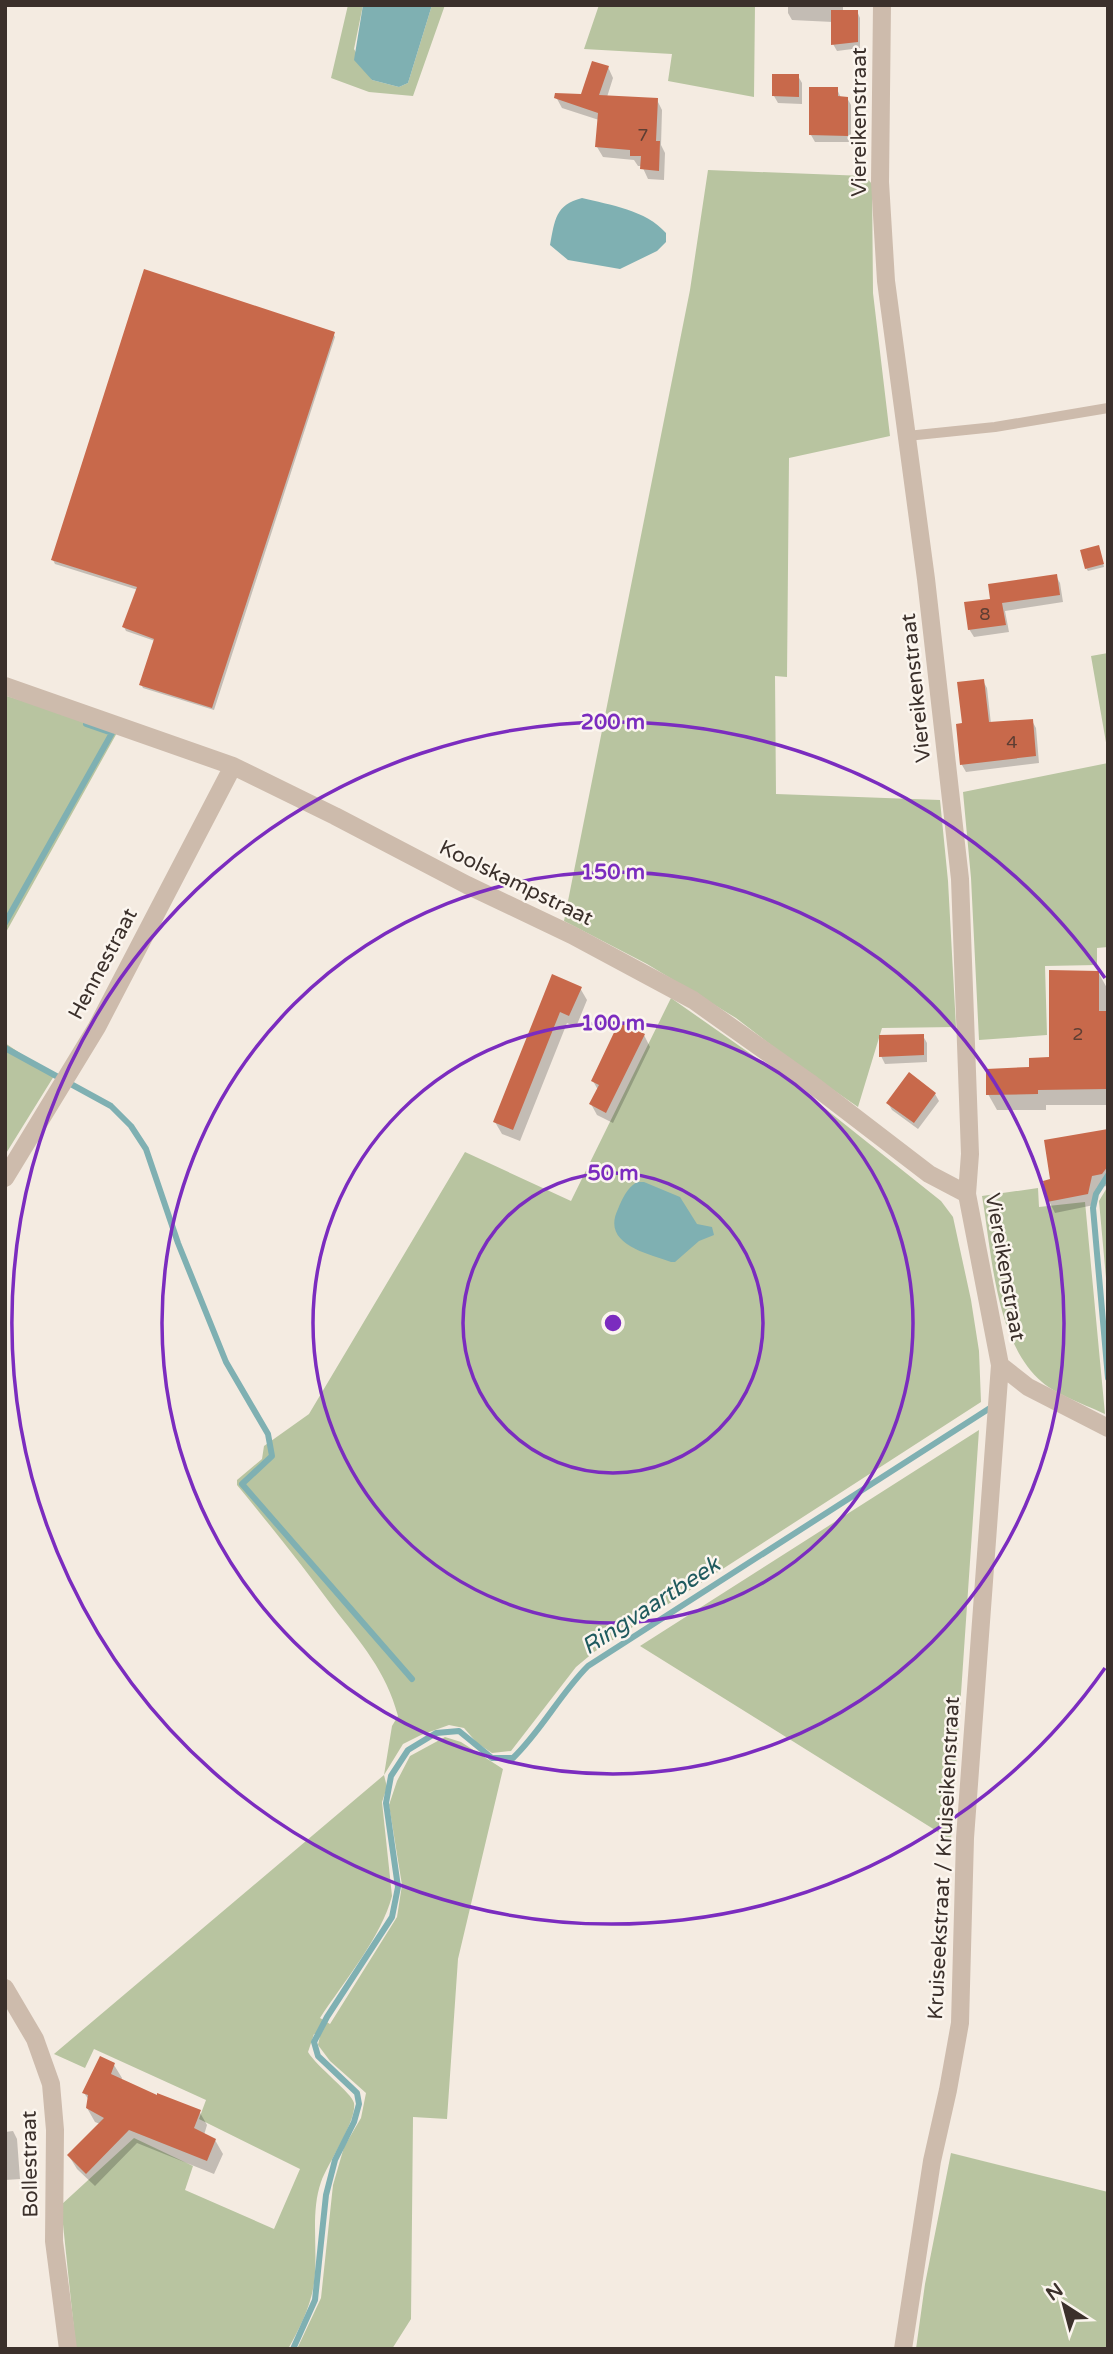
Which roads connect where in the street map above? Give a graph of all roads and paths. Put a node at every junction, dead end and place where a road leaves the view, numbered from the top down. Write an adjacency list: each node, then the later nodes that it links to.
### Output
1 (882, 5): 3 (street, Viereikenstraat)
2 (1108, 408): 3 (lane)
3 (907, 436): 7 (street, Viereikenstraat)
4 (5, 686): 5 (street, Koolskampstraat)
5 (233, 766): 6 (street, Hennestraat); 7 (street, Koolskampstraat)
6 (5, 1178)
7 (967, 1195): 8 (street, Viereikenstraat)
8 (1000, 1365): 9 (street); 12 (street, Kruiseekstraat / Kruiseikenstraat)
9 (1108, 1427)
10 (5, 1988): 11 (street, Bollestraat)
11 (68, 2349)
12 (903, 2349)

